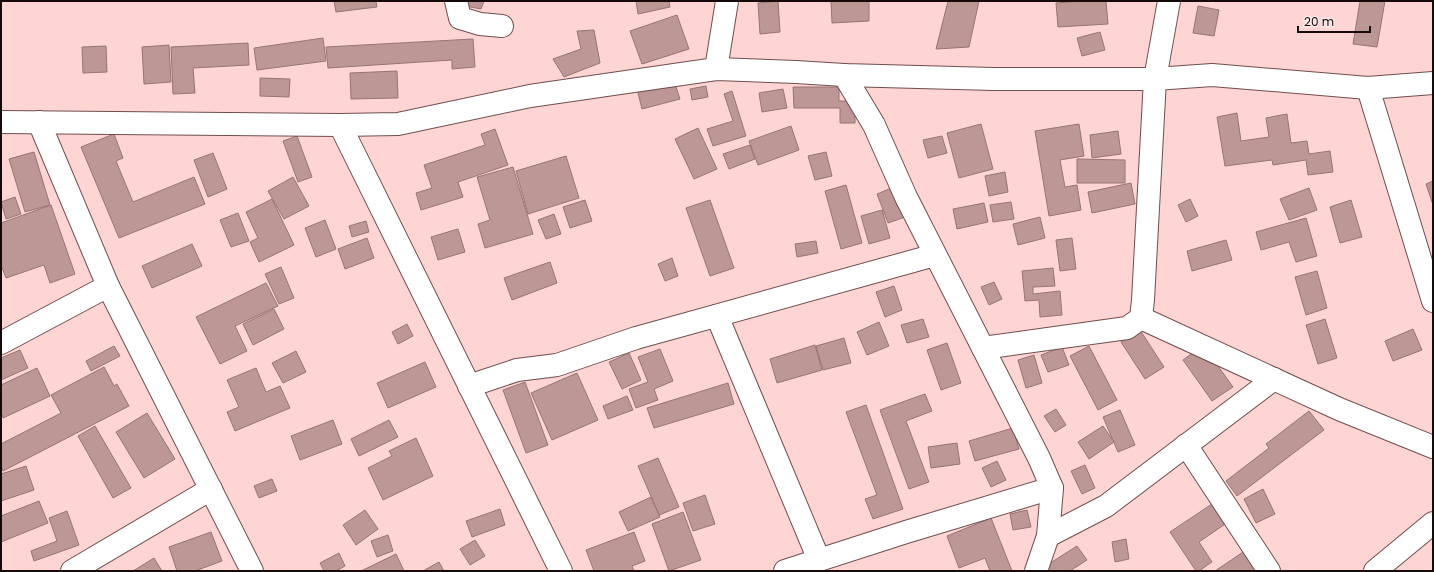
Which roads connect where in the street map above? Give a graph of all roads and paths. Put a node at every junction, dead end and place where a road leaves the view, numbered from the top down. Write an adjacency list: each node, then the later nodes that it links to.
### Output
1 (456, 1): 4 (street)
2 (727, 1): 5 (street)
3 (1169, 1): 7 (street)
4 (502, 26)
5 (716, 69): 6 (street); 12 (street)
6 (844, 76): 7 (street); 13 (street)
7 (1155, 79): 9 (street); 17 (street)
8 (1433, 83): 9 (street)
9 (1368, 88): 15 (street)
10 (1, 122): 11 (street)
11 (39, 122): 12 (street); 14 (street)
12 (340, 125): 21 (street)
13 (935, 254): 16 (street); 19 (street)
14 (108, 286): 18 (street); 25 (street)
15 (1433, 301)
16 (717, 316): 21 (street); 28 (street)
17 (1141, 318): 19 (street); 20 (street)
18 (1, 343)
19 (983, 348): 24 (street)
20 (1274, 379): 22 (street); 23 (street)
21 (469, 386): 31 (street)
22 (1186, 445): 27 (street); 34 (street)
23 (1433, 447)
24 (1052, 488): 27 (street); 28 (street)
25 (211, 489): 29 (street); 30 (street)
26 (1433, 523): 35 (street)
27 (1048, 536): 33 (street)
28 (820, 560): 32 (street)
29 (72, 571)
30 (252, 571)
31 (561, 571)
32 (785, 571)
33 (1036, 571)
34 (1269, 571)
35 (1376, 571)

